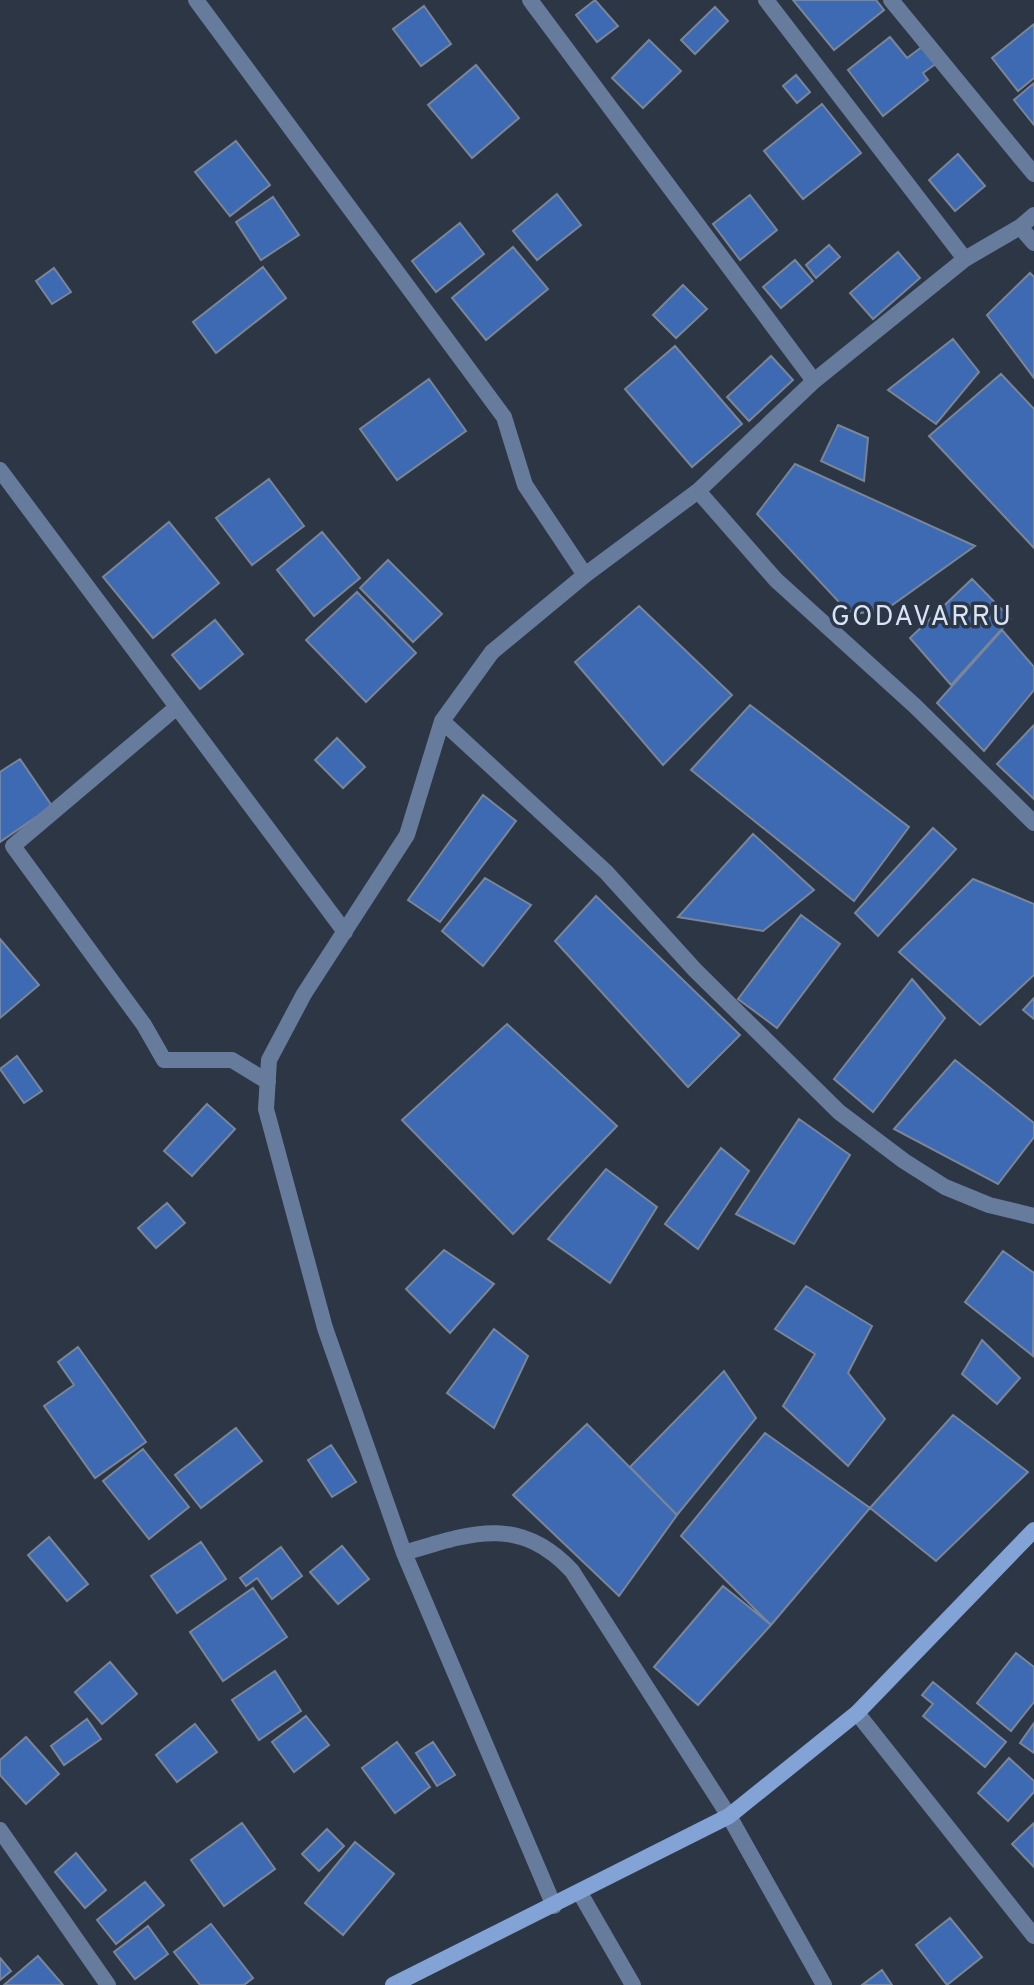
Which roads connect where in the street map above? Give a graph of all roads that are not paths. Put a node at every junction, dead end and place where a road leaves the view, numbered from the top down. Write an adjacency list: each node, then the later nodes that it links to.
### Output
1 (196, 0): 13 (street)
2 (530, 0): 10 (street)
3 (766, 0): 9 (street)
4 (891, 0): 5 (street)
5 (1034, 174)
6 (1034, 215): 7 (street)
7 (1020, 227): 8 (street); 9 (street)
8 (1034, 243)
9 (965, 259): 10 (street)
10 (814, 381): 12 (street)
11 (0, 470): 14 (street)
12 (698, 491): 13 (street); 16 (street)
13 (585, 575): 15 (street)
14 (177, 707): 17 (street); 18 (street)
15 (442, 721): 17 (street); 19 (street)
16 (1034, 823)
17 (345, 932): 18 (street)
18 (268, 1082): 21 (street)
19 (1034, 1216)
20 (1034, 1530): 22 (main road)
21 (404, 1553): 23 (street); 26 (street)
22 (857, 1713): 23 (main road); 27 (street)
23 (729, 1816): 25 (main road); 32 (street)
24 (0, 1830): 29 (street)
25 (580, 1893): 26 (main road); 31 (street)
26 (554, 1906): 28 (main road)
27 (1034, 1936)
28 (414, 1980): 30 (main road)
29 (108, 1985)
30 (393, 1985)
31 (633, 1985)
32 (824, 1985)

